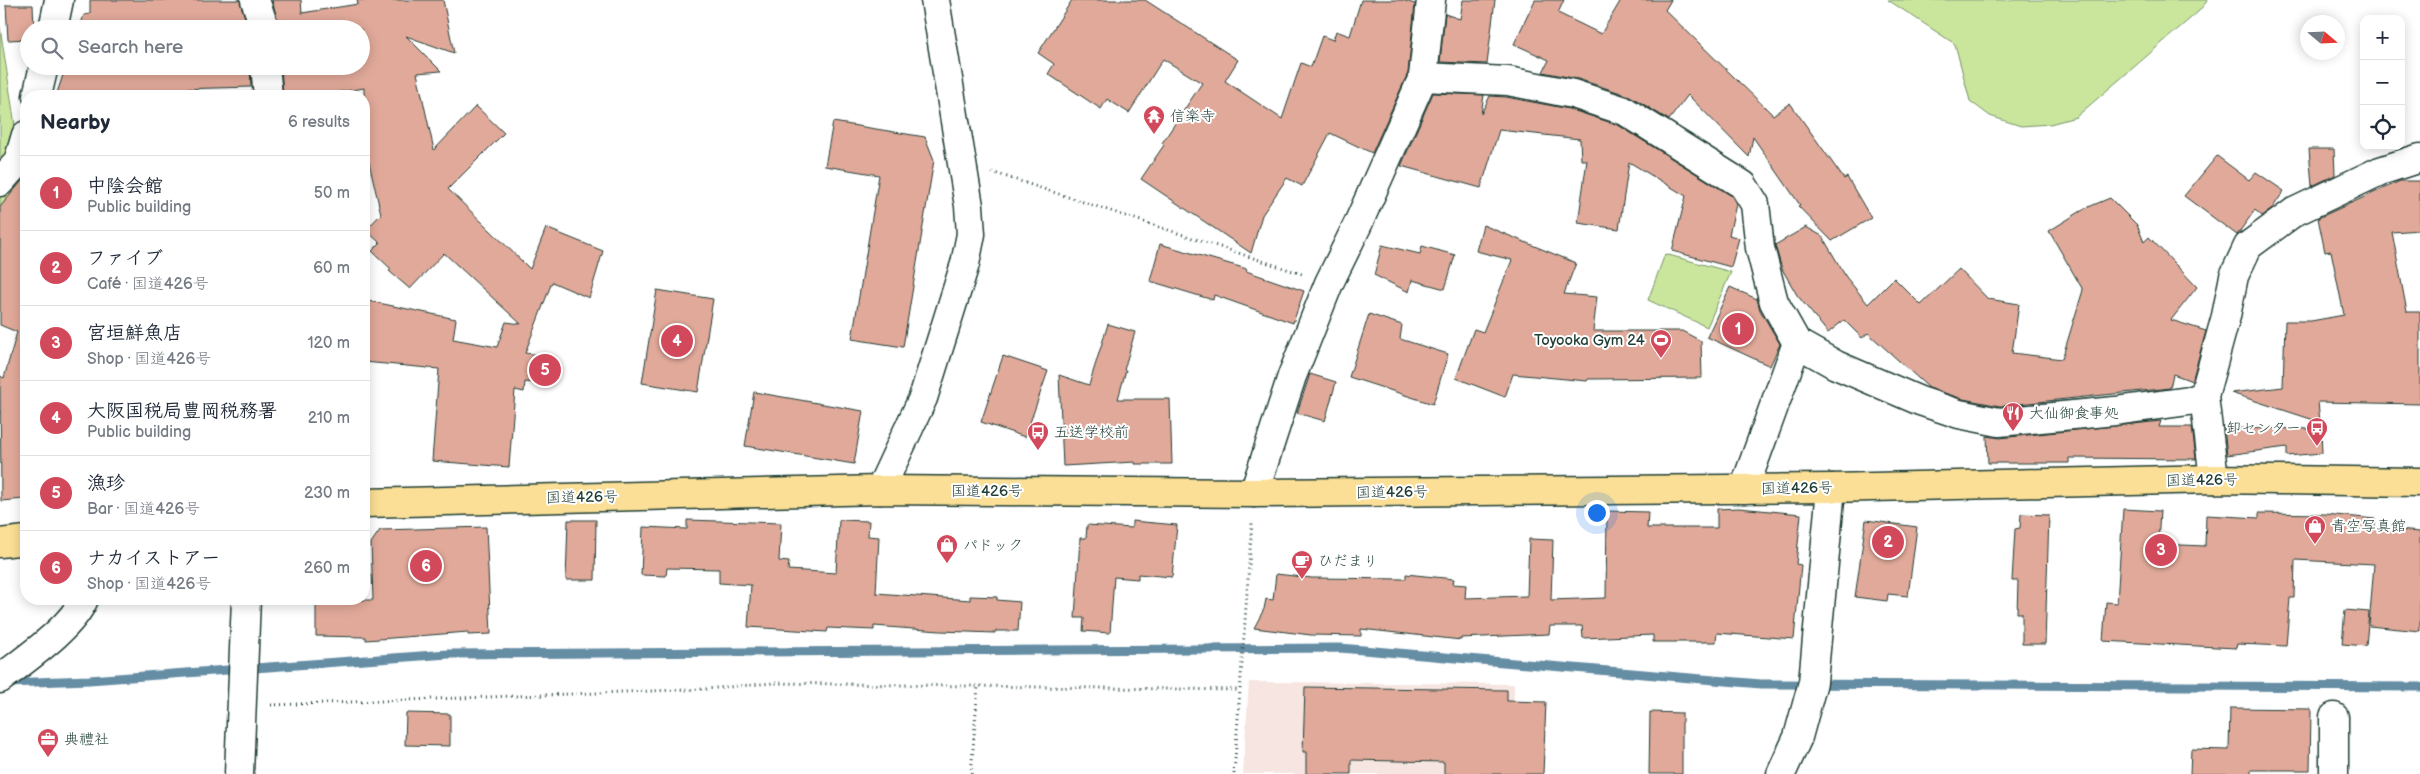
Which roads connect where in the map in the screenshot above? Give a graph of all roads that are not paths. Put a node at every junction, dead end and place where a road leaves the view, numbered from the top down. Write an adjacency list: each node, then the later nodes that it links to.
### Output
1 (60, 0): 5 (street)
2 (255, 0): 6 (street)
3 (934, 0): 21 (street)
4 (1431, 0): 9 (street)
5 (55, 20)
6 (262, 20)
7 (42, 75): 10 (street)
8 (267, 75): 11 (street)
9 (1423, 77): 15 (street); 22 (street)
10 (38, 90)
11 (268, 90)
12 (20, 155): 14 (street)
13 (2420, 158): 16 (street)
14 (0, 182)
15 (1797, 343): 16 (street); 19 (street)
16 (2204, 396): 17 (street)
17 (2214, 480): 18 (highway, 国道426号); 20 (highway, 国道426号)
18 (2420, 482)
19 (1744, 488): 20 (highway, 国道426号); 22 (highway, 国道426号)
20 (1831, 488): 31 (street)
21 (880, 490): 22 (highway, 国道426号); 23 (highway, 国道426号)
22 (1254, 493)
23 (370, 503)
24 (20, 541): 25 (highway)
25 (0, 543)
26 (80, 605): 28 (street)
27 (246, 605): 30 (street)
28 (0, 679)
29 (2334, 717): 32 (street)
30 (239, 774)
31 (1781, 774)
32 (2334, 774)

